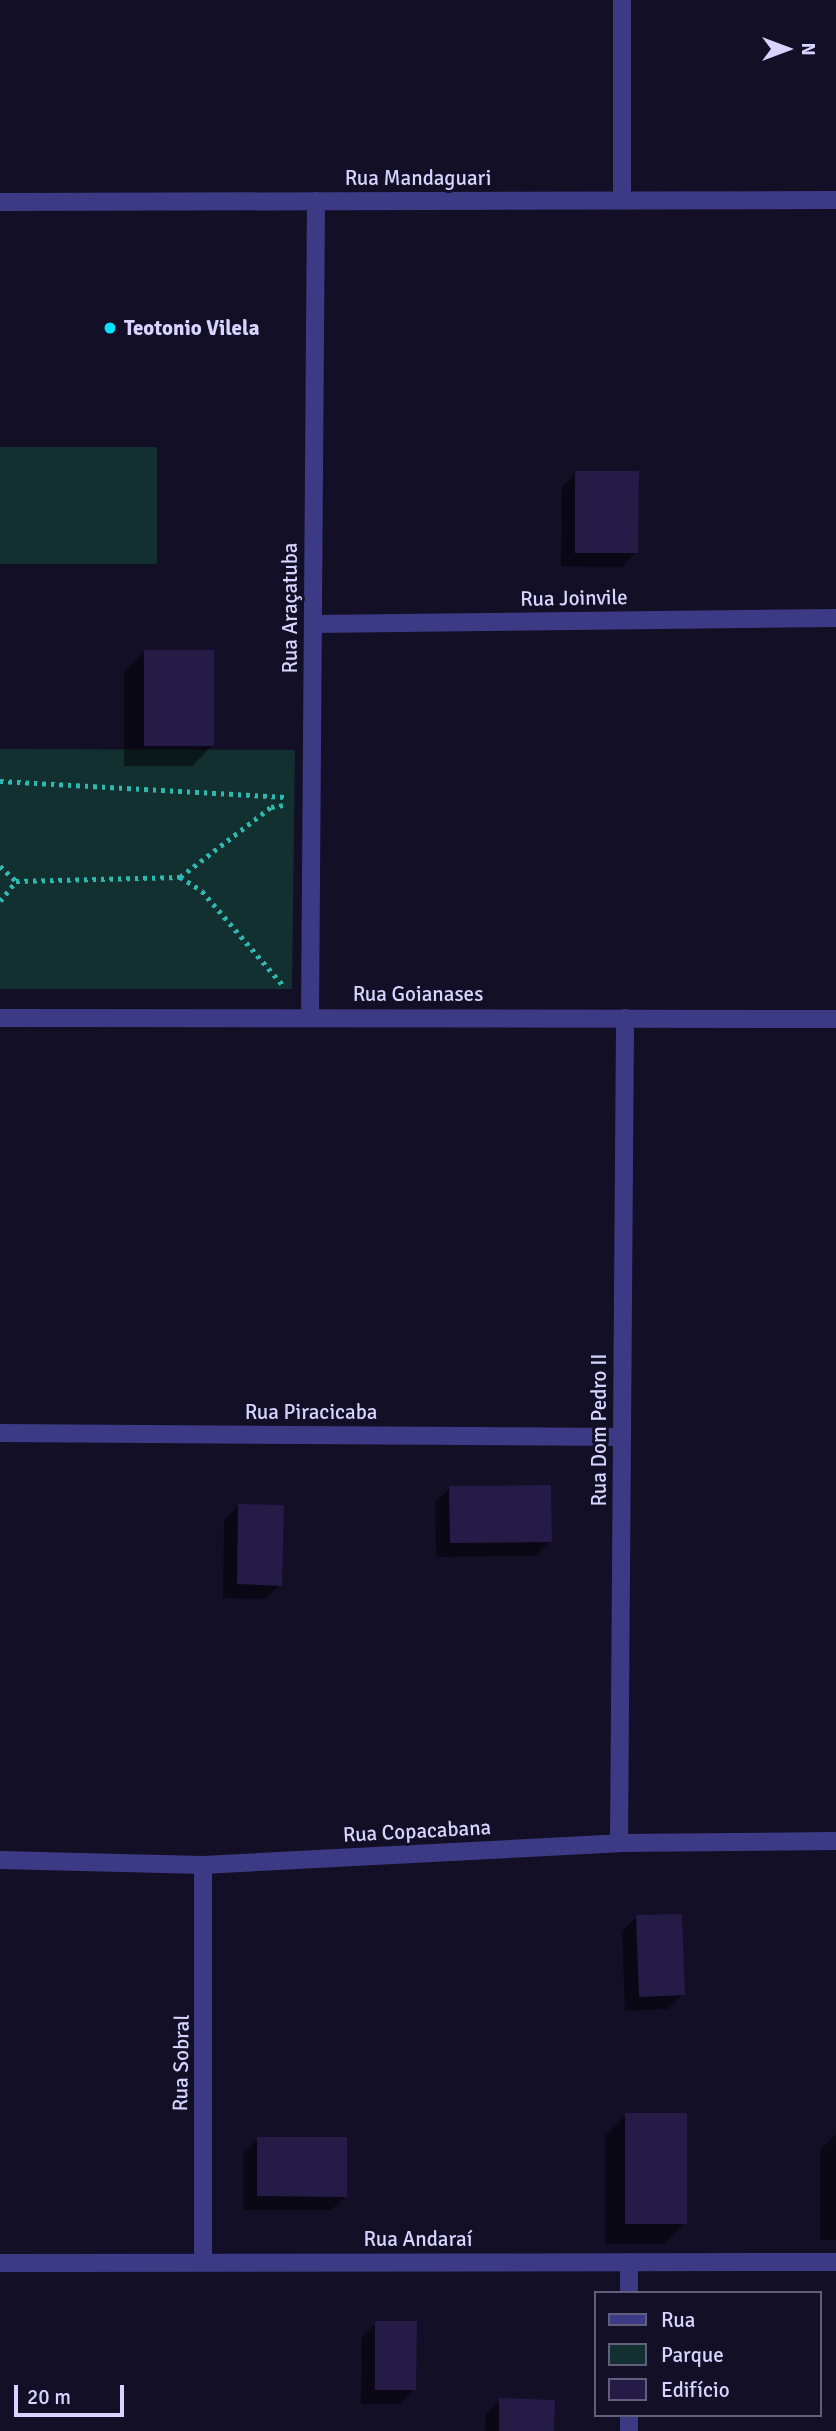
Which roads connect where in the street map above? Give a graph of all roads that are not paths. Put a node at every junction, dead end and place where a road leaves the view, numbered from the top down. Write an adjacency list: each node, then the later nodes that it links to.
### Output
1 (622, 0): 4 (street)
2 (836, 200): 4 (street, Rua Mandaguari)
3 (316, 201): 4 (street, Rua Mandaguari); 5 (street, Rua Mandaguari); 7 (street, Rua Araçatuba)
4 (622, 201)
5 (0, 202)
6 (836, 618): 7 (street, Rua Joinvile)
7 (313, 624): 8 (street, Rua Araçatuba)
8 (310, 1016): 9 (street, Rua Goianases); 10 (street, Rua Goianases)
9 (0, 1018)
10 (625, 1018): 11 (street, Rua Goianases); 13 (street, Rua Dom Pedro II)
11 (836, 1019)
12 (0, 1433): 13 (street, Rua Piracicaba)
13 (622, 1437): 15 (street, Rua Dom Pedro II)
14 (836, 1842): 15 (street, Rua Copacabana)
15 (619, 1843): 17 (street, Rua Copacabana)
16 (0, 1860): 17 (street, Rua Copacabana)
17 (204, 1865): 18 (street, Rua Sobral)
18 (204, 2262): 19 (street, Rua Andaraí); 21 (street, Rua Andaraí)
19 (629, 2262): 20 (street, Rua Andaraí); 22 (street)
20 (836, 2262)
21 (0, 2263)
22 (629, 2291)

